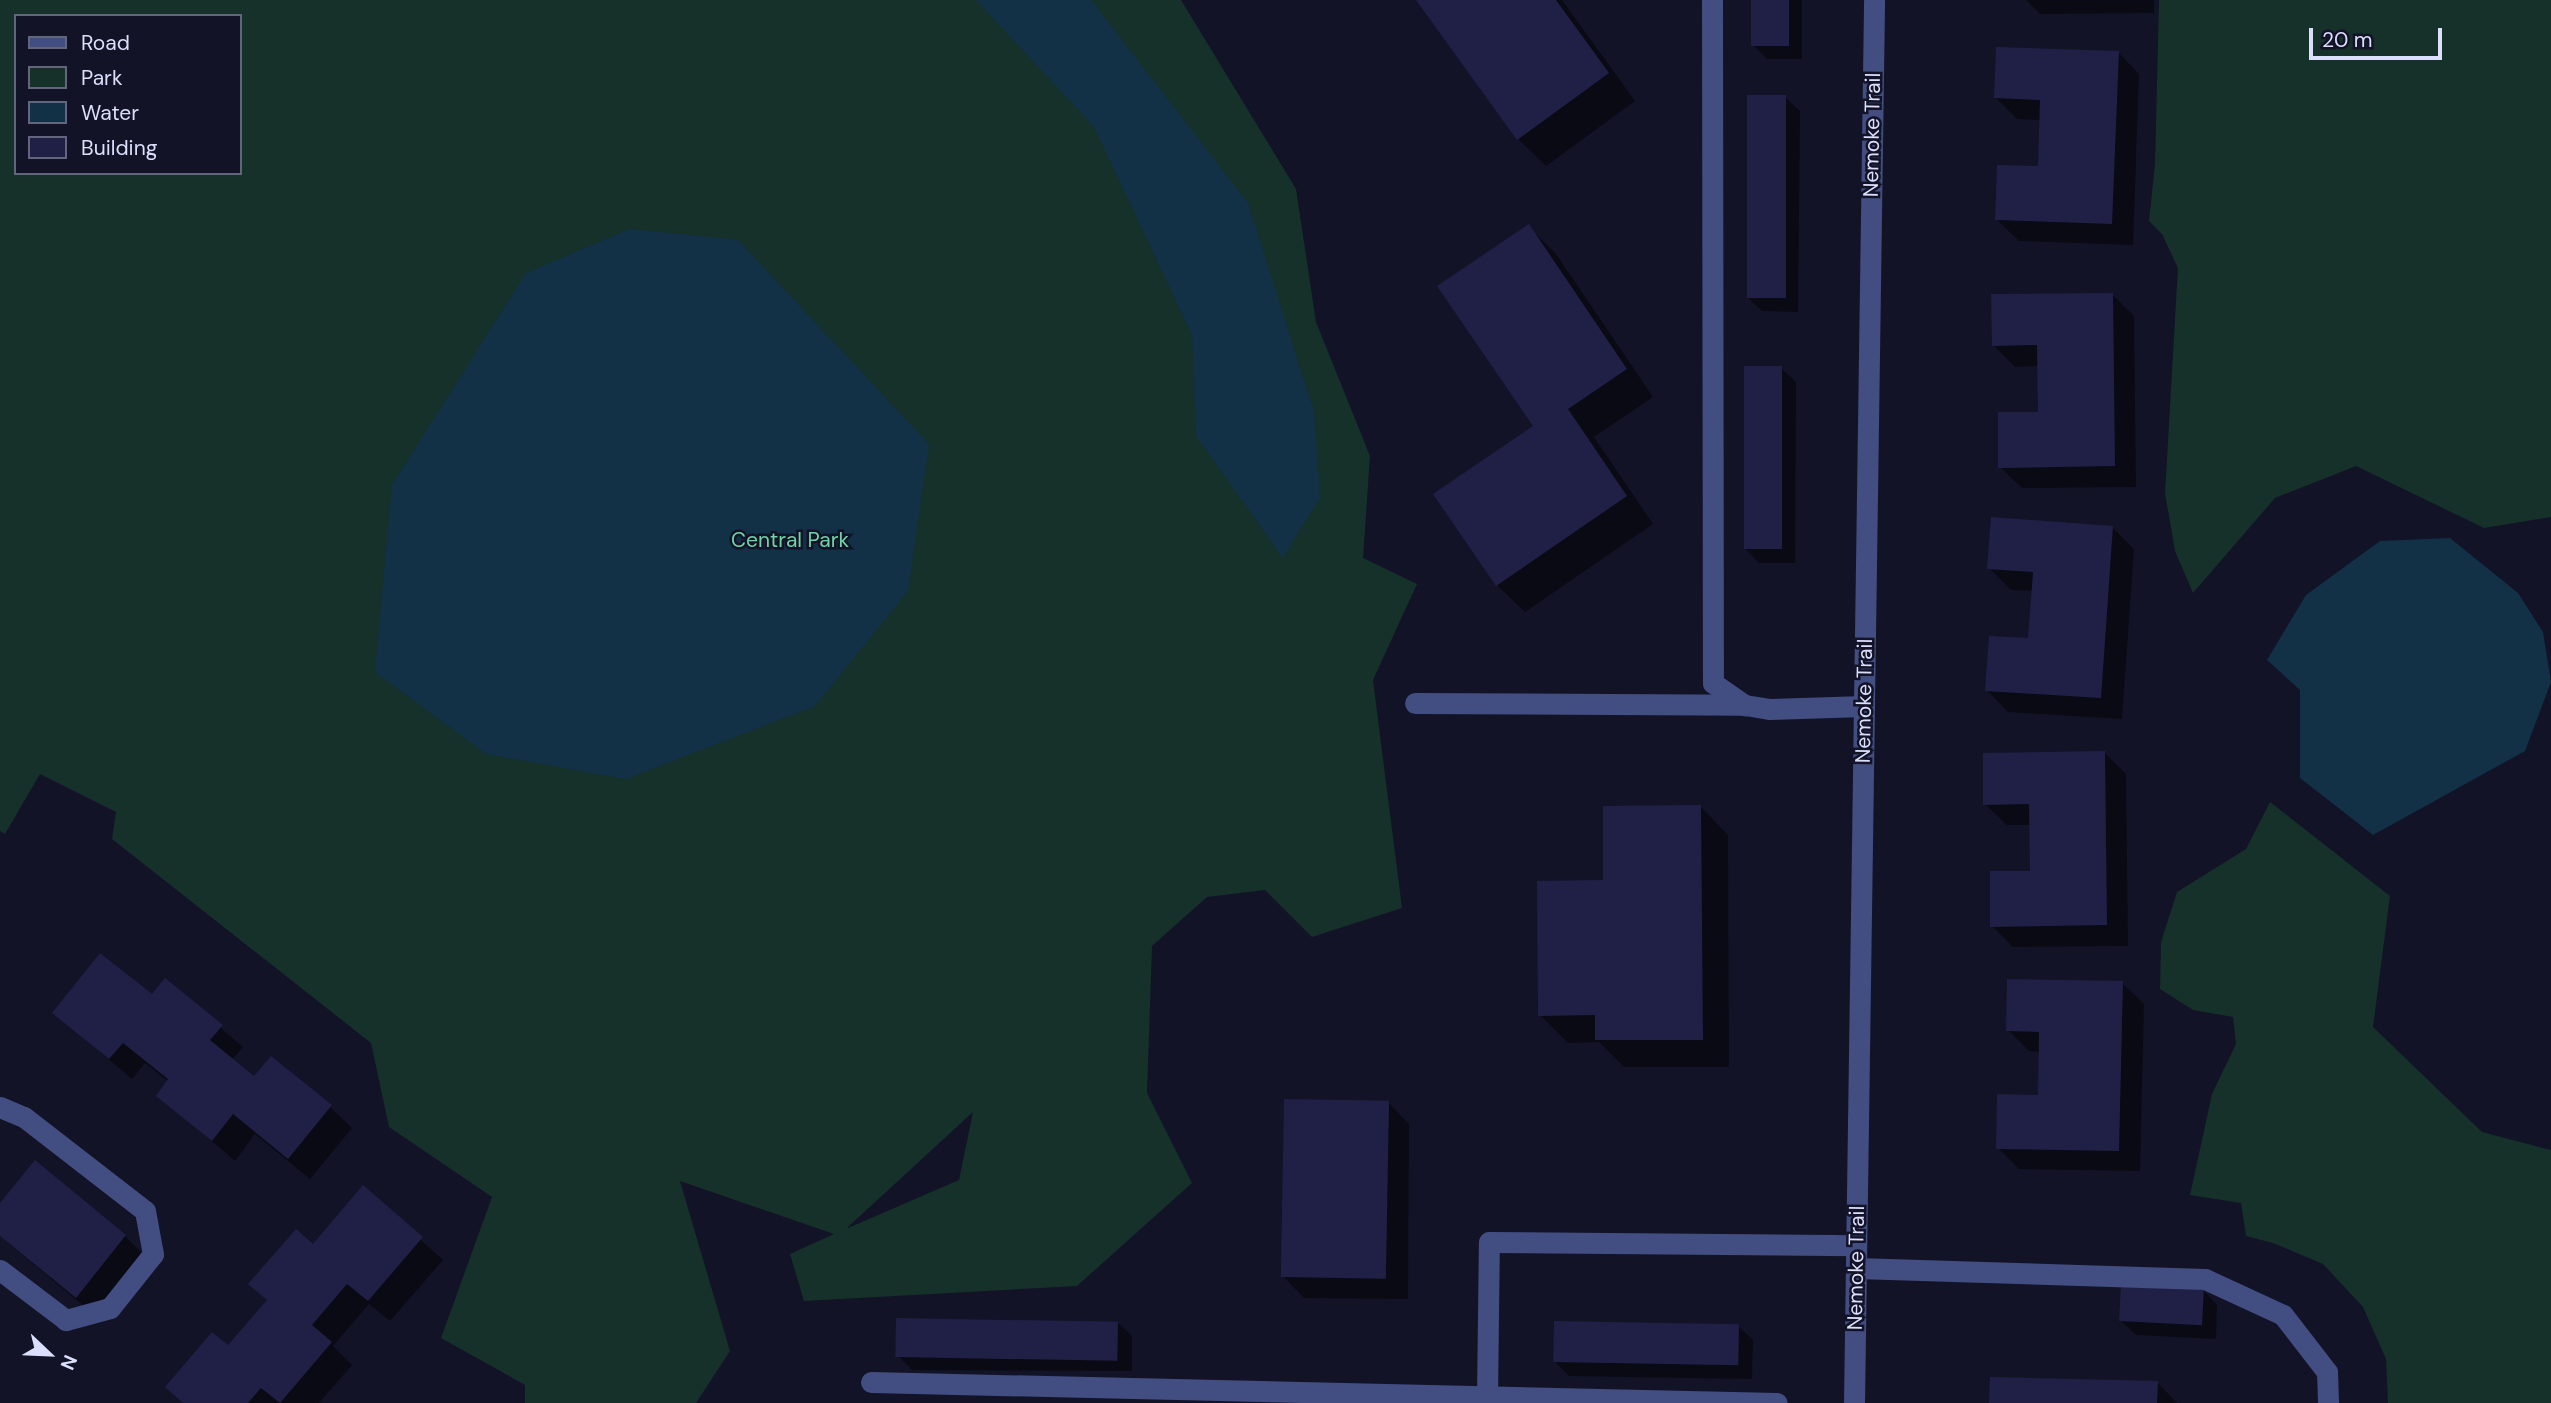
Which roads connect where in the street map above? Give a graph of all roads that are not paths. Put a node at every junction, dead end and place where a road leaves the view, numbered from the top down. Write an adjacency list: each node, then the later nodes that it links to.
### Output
1 (1712, 0): 4 (street)
2 (1874, 0): 5 (street, Nemoke Trail)
3 (1415, 703): 4 (street)
4 (1745, 705): 5 (street)
5 (1864, 706): 7 (street, Nemoke Trail)
6 (0, 1107): 9 (street)
7 (1856, 1245): 8 (street, Nemoke Trail); 12 (street)
8 (1856, 1268): 15 (street, Nemoke Trail); 16 (street)
9 (0, 1270)
10 (871, 1382): 11 (street)
11 (920, 1393): 13 (street)
12 (1487, 1398): 13 (street); 14 (street)
13 (1361, 1399)
14 (1777, 1403)
15 (1854, 1403)
16 (2328, 1403)

